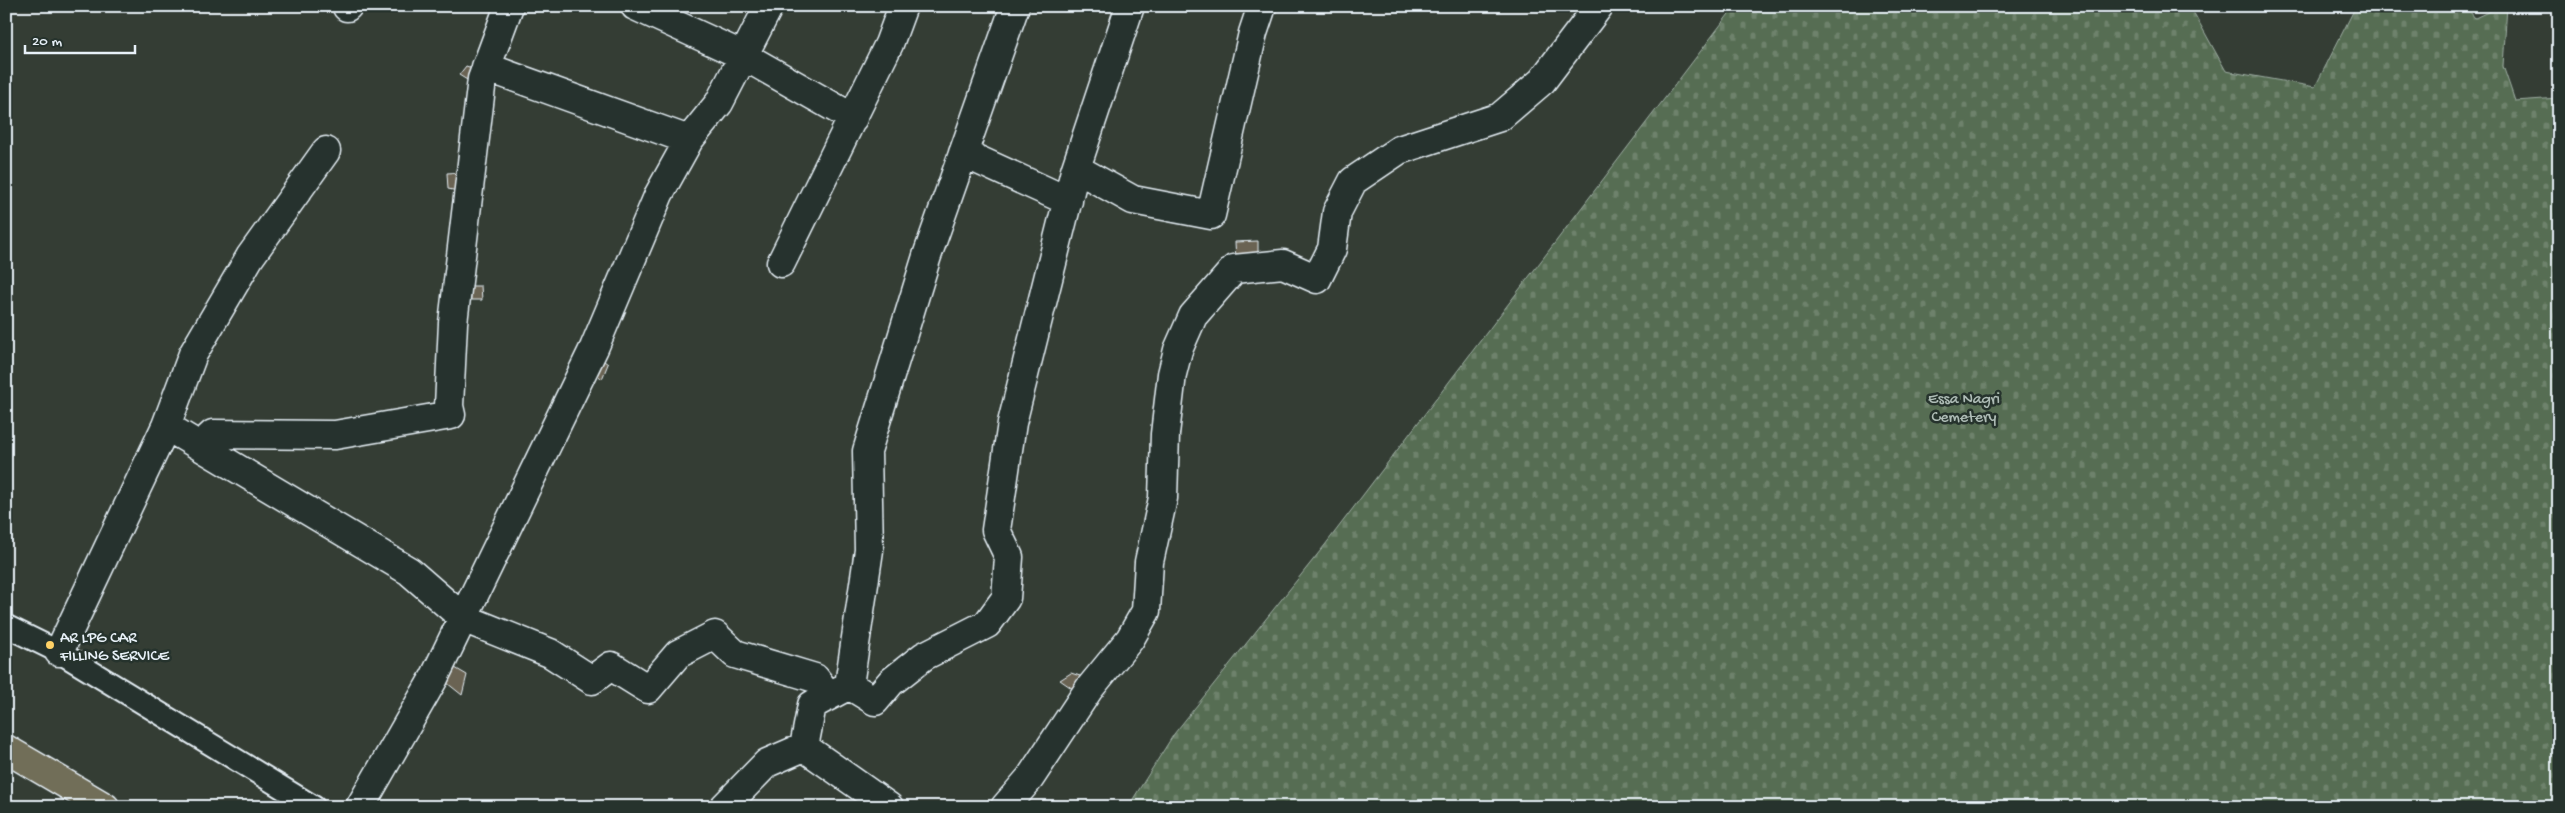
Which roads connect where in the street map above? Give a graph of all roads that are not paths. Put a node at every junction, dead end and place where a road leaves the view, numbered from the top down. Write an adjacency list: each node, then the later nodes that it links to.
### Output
1 (509, 6): 10 (street)
2 (635, 6): 9 (street)
3 (769, 6): 9 (street)
4 (902, 6): 11 (street)
5 (1014, 6): 14 (street)
6 (1130, 6): 15 (street)
7 (1262, 6): 15 (street)
8 (1599, 6): 31 (street)
9 (744, 56): 11 (street); 12 (street)
10 (486, 67): 12 (street); 19 (street)
11 (853, 118): 17 (street)
12 (689, 140): 20 (street)
13 (326, 151): 18 (street)
14 (963, 153): 16 (street); 23 (street)
15 (1075, 171): 16 (street)
16 (1068, 201): 23 (street)
17 (781, 263)
18 (166, 426): 19 (street); 22 (street)
19 (200, 446): 20 (street)
20 (463, 618): 23 (street); 28 (street)
21 (6, 626): 22 (lane)
22 (59, 652): 27 (lane)
23 (839, 690): 24 (street)
24 (804, 747): 29 (street); 30 (street)
25 (6, 749): 26 (highway)
26 (105, 807)
27 (314, 807)
28 (360, 807)
29 (724, 807)
30 (890, 807)
31 (1005, 807)

